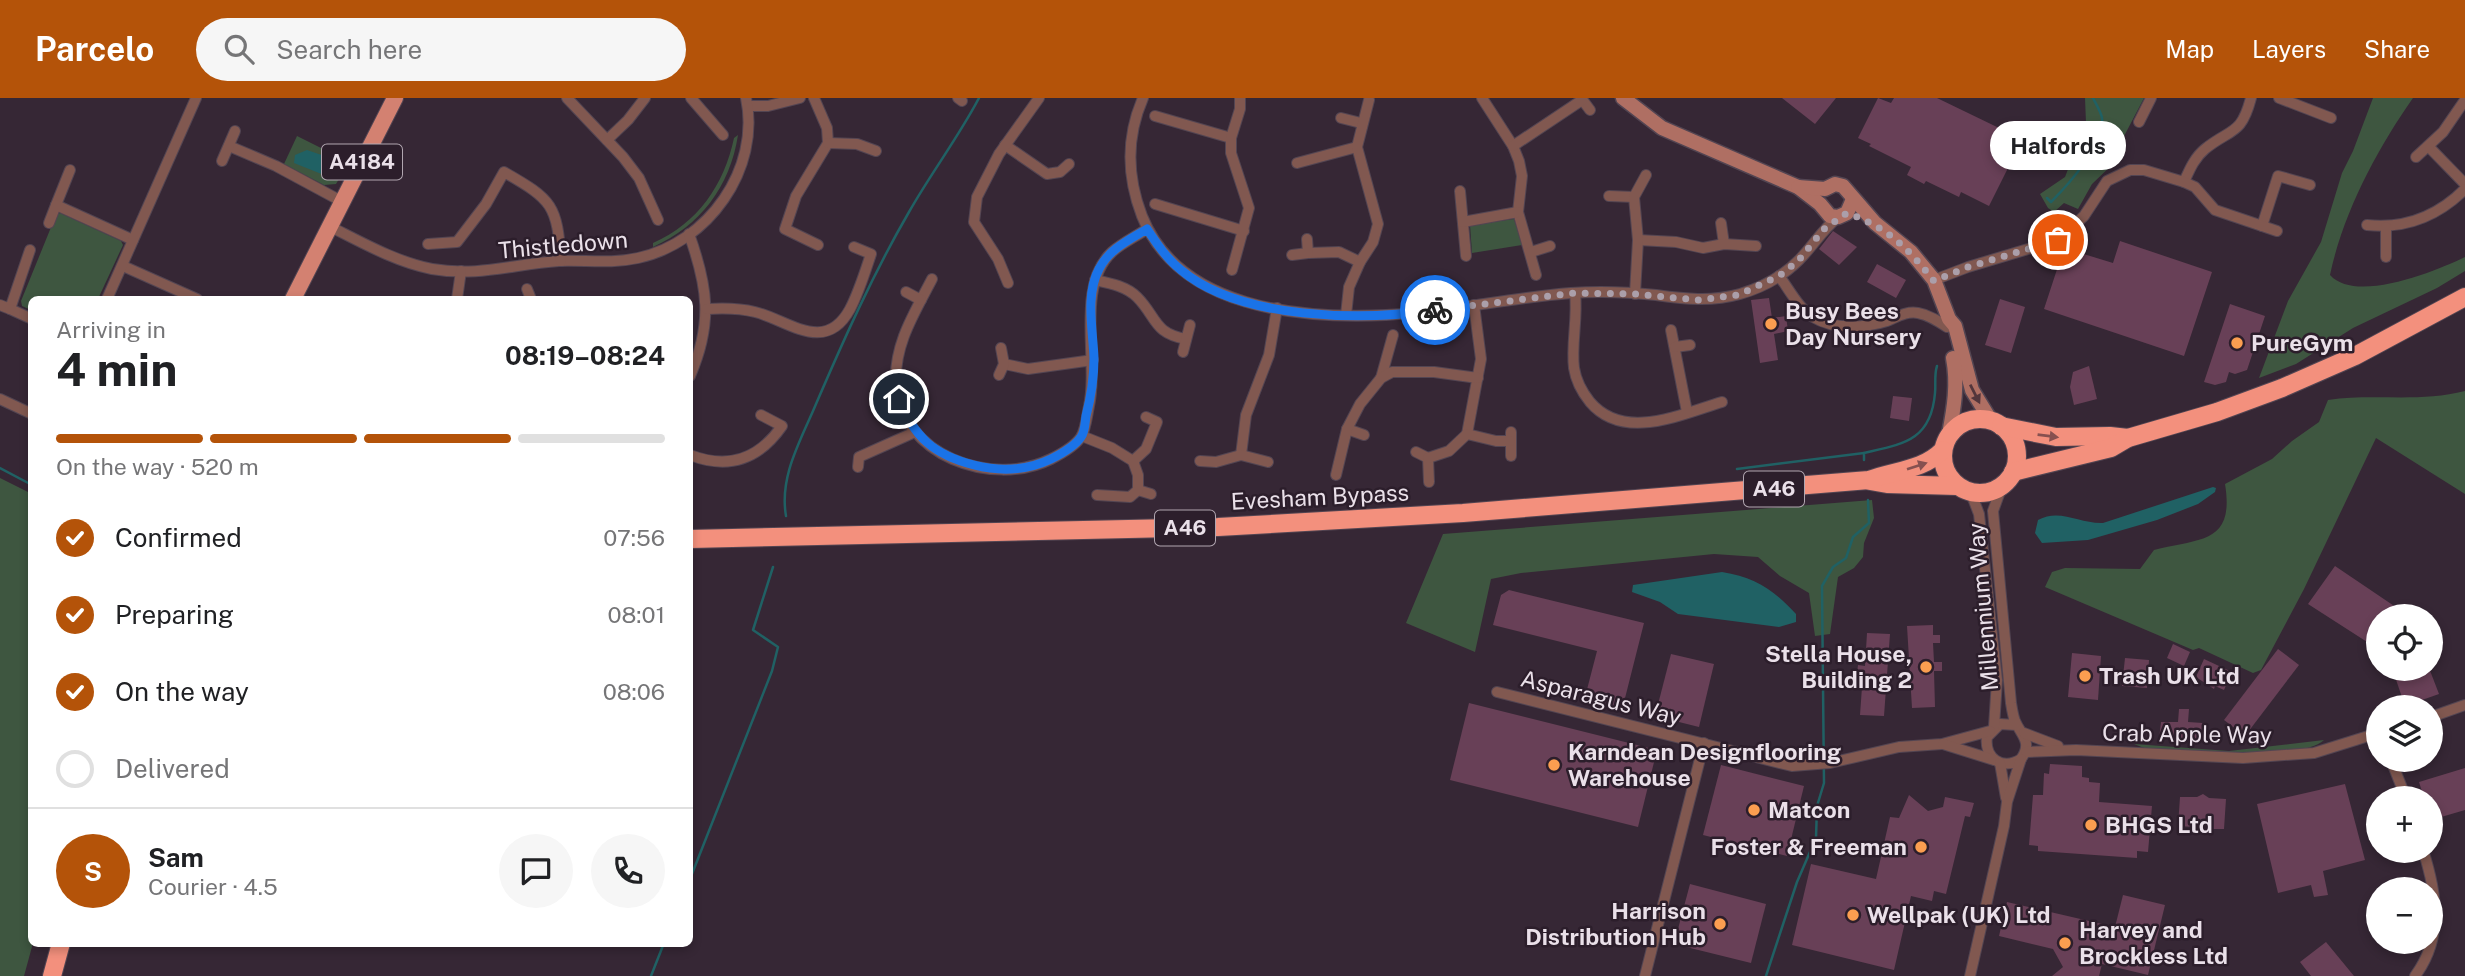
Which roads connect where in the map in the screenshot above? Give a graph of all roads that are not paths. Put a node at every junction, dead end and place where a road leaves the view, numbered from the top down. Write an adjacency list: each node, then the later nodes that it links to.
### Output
1 (196, 98): 69 (street)
2 (395, 98): 51 (main road, A4184)
3 (567, 98): 29 (street)
4 (645, 98): 29 (street)
5 (691, 98): 27 (street)
6 (800, 98): 19 (street)
7 (814, 98): 30 (street)
8 (1039, 98): 31 (street)
9 (1143, 98): 64 (street)
10 (1240, 98): 28 (street)
11 (1482, 98): 33 (street)
12 (1623, 98): 45 (street)
13 (2151, 98): 24 (street)
14 (2251, 98): 43 (street)
15 (2279, 98): 23 (street)
16 (1581, 99): 20 (street); 33 (street)
17 (1369, 100): 25 (street)
18 (2465, 100): 35 (street)
19 (747, 102): 67 (street, Thistledown)
20 (1590, 110)
21 (1155, 116): 28 (street)
22 (1341, 118): 25 (street)
23 (2331, 118)
24 (2138, 122)
25 (1361, 123): 34 (street)
26 (234, 131): 32 (street)
27 (723, 135)
28 (1231, 138): 65 (street)
29 (607, 140): 56 (street)
30 (828, 143): 36 (street); 73 (street)
31 (1004, 145): 40 (street); 93 (street)
32 (229, 146): 38 (street); 51 (street)
33 (1513, 146): 55 (street)
34 (1357, 147): 39 (street); 84 (street)
35 (2429, 147): 37 (street); 46 (street)
36 (876, 151)
37 (2416, 157)
38 (222, 161)
39 (1297, 163)
40 (1069, 164)
41 (70, 170): 53 (street)
42 (1646, 175): 50 (street)
43 (2184, 182): 62 (street); 92 (street)
44 (2310, 185): 62 (street)
45 (1798, 187): 47 (street); 54 (street)
46 (2465, 187): 63 (street)
47 (1825, 189): 54 (street); 54 (street)
48 (1460, 191): 57 (street)
49 (1609, 196): 50 (street)
50 (1634, 197): 70 (street)
51 (341, 201): 61 (main road, A4184)
52 (1155, 204): 65 (street)
53 (56, 205): 58 (street); 69 (street)
54 (1837, 209): 89 (street); 92 (street)
55 (1518, 212): 57 (street); 78 (street)
56 (658, 220)
57 (1463, 222): 81 (street)
58 (49, 223)
59 (1721, 223): 72 (street)
60 (2367, 225): 63 (street)
61 (328, 226): 87 (street, Thistledown); 99 (main road, A4184)
62 (2262, 226): 66 (street)
63 (2386, 227): 82 (street)
64 (1147, 229): 91 (street); 105 (street)
65 (1244, 231): 86 (street)
66 (2277, 231)
67 (689, 234): 83 (street, Thistledown); 106 (street)
68 (1307, 239): 79 (street)
69 (133, 240): 85 (street)
70 (1638, 240): 72 (street); 96 (street)
71 (428, 244): 83 (street)
72 (1724, 244): 75 (street)
73 (818, 245)
74 (1550, 246): 78 (street)
75 (1756, 246)
76 (854, 247): 106 (street)
77 (30, 250): 104 (street)
78 (1531, 252): 88 (street)
79 (1308, 253): 80 (street); 84 (street)
80 (1292, 255)
81 (1466, 256)
82 (2386, 257)
83 (561, 261): 87 (street, Thistledown)
84 (1360, 262): 107 (street)
85 (123, 266): 97 (street); 98 (street)
86 (1232, 270)
87 (461, 271): 100 (street)
88 (1536, 275)
89 (1779, 276): 96 (street); 109 (street)
90 (932, 279): 102 (street)
91 (1095, 280): 113 (street); 118 (street)
92 (1934, 281): 109 (street)
93 (1008, 283)
94 (906, 292): 102 (street)
95 (1575, 293): 96 (street); 103 (street); 127 (street)
96 (1635, 294)
97 (108, 296)
98 (190, 296)
99 (294, 296)
100 (457, 296)
101 (2465, 297): 136 (highway)
102 (921, 300): 132 (street)
103 (1474, 305): 107 (street); 122 (street)
104 (5, 307): 108 (street)
105 (1277, 308): 107 (street); 139 (street)
106 (707, 309): 120 (street)
107 (1346, 315)
108 (28, 317)
109 (1948, 323): 130 (street, one-way to 130); 137 (street)
110 (1190, 325): 113 (street)
111 (1671, 330): 115 (street)
112 (1393, 335): 123 (street)
113 (1186, 339): 117 (street)
114 (1690, 345): 115 (street)
115 (1675, 347): 127 (street)
116 (1002, 348): 119 (street)
117 (1183, 352)
118 (1094, 360): 119 (street); 135 (street)
119 (1004, 364): 121 (street)
120 (693, 367)
121 (999, 375)
122 (1478, 377): 123 (street); 133 (street)
123 (1381, 378): 131 (street)
124 (0, 399): 126 (street)
125 (1722, 402): 127 (street)
126 (28, 412)
127 (1687, 412)
128 (761, 415): 140 (street)
129 (1146, 418): 143 (street)
130 (1996, 423): 136 (highway, one-way to 136); 137 (highway); 147 (highway)
131 (1348, 429): 134 (street); 148 (street)
132 (915, 432): 135 (street); 146 (street)
133 (1467, 433): 141 (street); 142 (street)
134 (1364, 435)
135 (1082, 436): 143 (street)
136 (2128, 438): 147 (highway)
137 (1946, 442): 149 (highway, Evesham Bypass / A46, one-way to 137); 152 (highway)
138 (1416, 452): 142 (street)
139 (1241, 455): 144 (street); 145 (street)
140 (693, 456)
141 (1511, 456)
142 (1428, 458): 150 (street)
143 (1133, 461): 153 (street)
144 (1200, 461)
145 (1268, 462)
146 (858, 467)
147 (2013, 472): 151 (highway)
148 (1336, 475)
149 (1869, 480): 152 (highway, Evesham Bypass / A46); 156 (highway, Evesham Bypass / A46)
150 (1429, 482)
151 (2001, 486): 152 (highway); 160 (street, Millennium Way)
152 (1964, 489): 161 (street, Millennium Way)
153 (1138, 490): 154 (street); 155 (street)
154 (1097, 495)
155 (1152, 495)
156 (693, 539)
157 (1497, 692): 164 (street, Asparagus Way)
158 (2465, 705): 159 (street)
159 (2443, 713)
160 (2016, 725): 161 (street, Millennium Way); 162 (street)
161 (1992, 729): 165 (street, Asparagus Way); 168 (street, Millennium Way)
162 (2024, 733): 166 (street, Crab Apple Way); 167 (street, Millennium Way)
163 (2366, 737): 166 (street, Crab Apple Way)
164 (1704, 743): 165 (street, Asparagus Way); 173 (street)
165 (1942, 744): 168 (street, Asparagus Way)
166 (2076, 750): 167 (street, Crab Apple Way)
167 (2023, 755): 168 (street); 169 (street, Millennium Way)
168 (1997, 761): 169 (street, Millennium Way)
169 (2007, 802): 174 (street, Millennium Way)
170 (2427, 863): 175 (street)
171 (60, 947): 172 (highway)
172 (52, 976)
173 (1645, 976)
174 (1970, 976)
175 (2415, 976)

